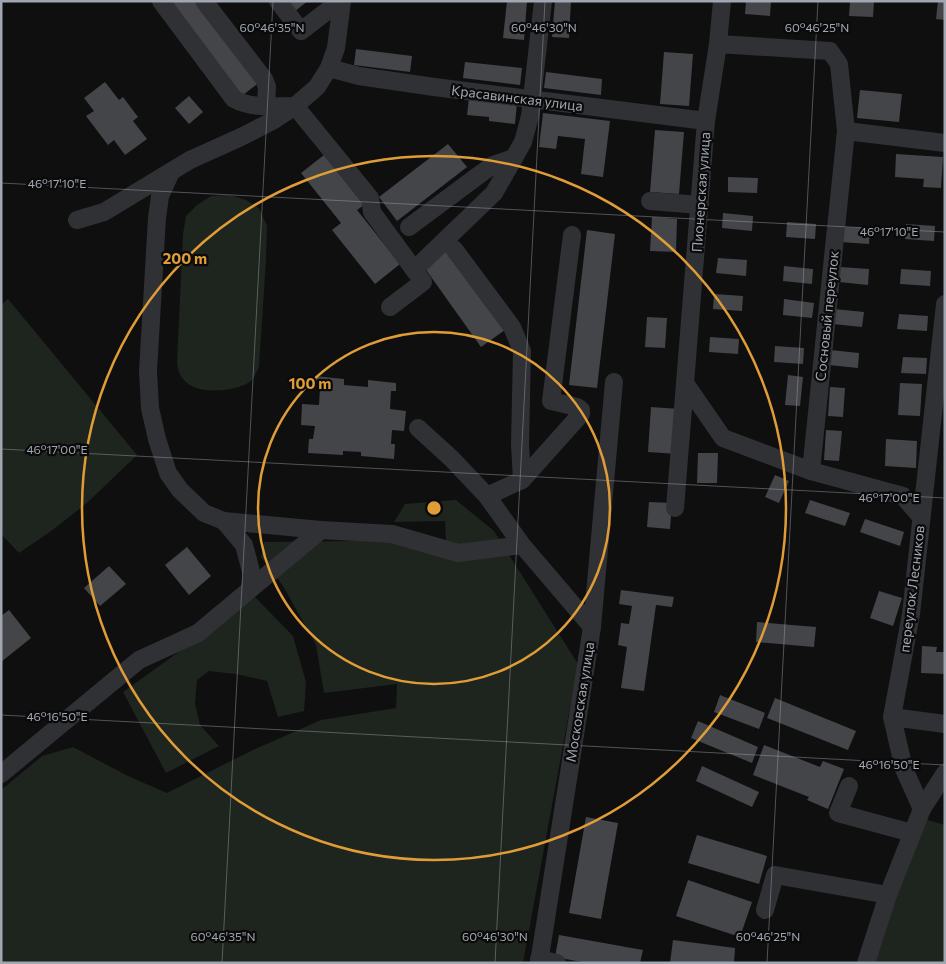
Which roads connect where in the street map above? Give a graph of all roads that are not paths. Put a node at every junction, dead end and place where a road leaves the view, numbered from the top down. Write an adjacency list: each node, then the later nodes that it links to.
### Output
1 (161, 1): 10 (street)
2 (204, 1): 10 (street)
3 (278, 1): 4 (street)
4 (341, 1): 8 (street)
5 (543, 1): 9 (street)
6 (722, 1): 7 (street, Пионерская улица)
7 (718, 44): 12 (street, Пионерская улица); 13 (street)
8 (329, 68): 9 (street, Красавинская улица); 11 (street)
9 (532, 100): 12 (street, Красавинская улица); 15 (street)
10 (266, 106): 11 (street)
11 (295, 106): 16 (street); 23 (street)
12 (706, 121): 18 (street, Пионерская улица)
13 (846, 132): 14 (street); 29 (street, Сосновый переулок)
14 (945, 143)
15 (514, 158): 20 (street); 23 (street)
16 (170, 172): 19 (street); 34 (street)
17 (650, 201): 18 (street)
18 (700, 205): 27 (street, Пионерская улица)
19 (77, 220)
20 (409, 227)
21 (572, 235): 30 (street)
22 (454, 249): 30 (street)
23 (414, 270): 25 (street)
24 (945, 304): 33 (street, переулок Лесников)
25 (390, 306)
26 (614, 382): 38 (street)
27 (685, 383): 29 (street); 32 (street, Пионерская улица)
28 (418, 428): 31 (street, Московская улица)
29 (811, 471): 33 (street)
30 (522, 480): 31 (street)
31 (487, 496): 36 (street, Московская улица)
32 (675, 508)
33 (921, 517): 39 (street, переулок Лесников)
34 (224, 521): 35 (street); 37 (street)
35 (321, 530): 36 (street); 37 (street)
36 (522, 545): 38 (street, Московская улица)
37 (250, 589): 42 (street)
38 (592, 628): 49 (street, Московская улица)
39 (892, 716): 40 (street); 45 (street, переулок Лесников)
40 (945, 724)
41 (945, 773): 45 (street)
42 (1, 774)
43 (849, 786): 46 (street)
44 (944, 799): 45 (street)
45 (922, 809): 46 (street)
46 (912, 833): 47 (street)
47 (888, 895): 48 (street); 50 (street)
48 (765, 910)
49 (545, 961)
50 (866, 963)

